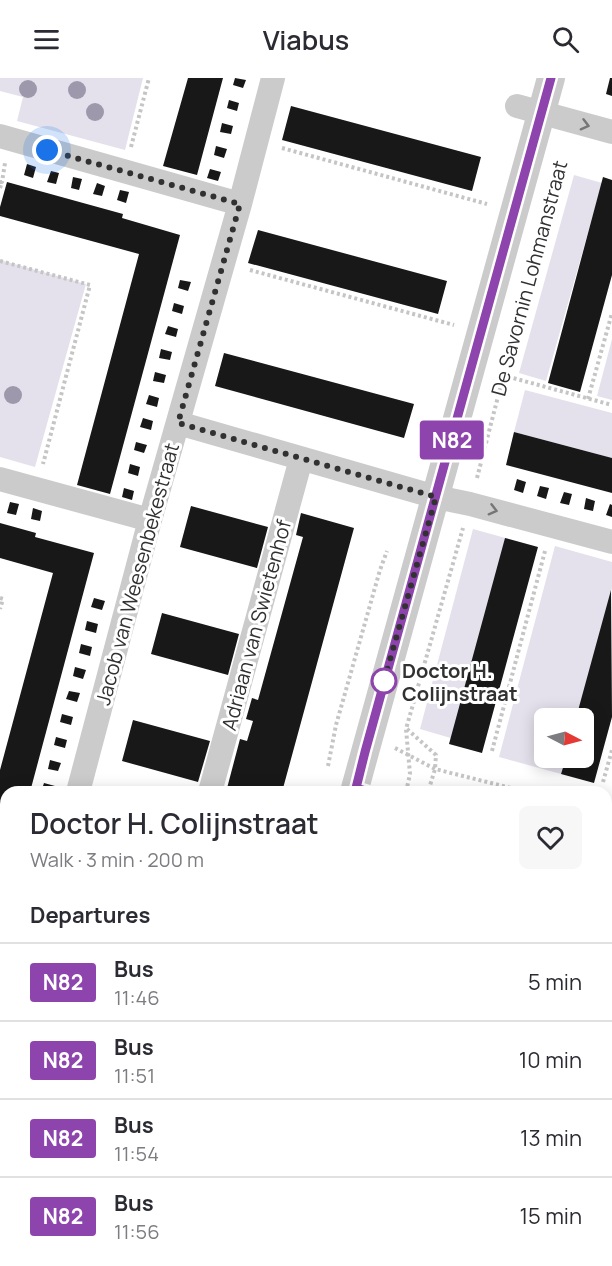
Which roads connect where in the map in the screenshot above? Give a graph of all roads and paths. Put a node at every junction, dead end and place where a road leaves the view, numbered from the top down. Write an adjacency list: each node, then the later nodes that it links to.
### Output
1 (149, 78): 8 (path)
2 (273, 78): 7 (street, Jacob van Weesenbekestraat)
3 (550, 78): 4 (street, De Savornin Lohmanstraat)
4 (529, 110): 5 (street, one-way to 5); 18 (street, De Savornin Lohmanstraat)
5 (612, 132)
6 (0, 136): 8 (street)
7 (256, 141): 11 (street, Jacob van Weesenbekestraat); 12 (path)
8 (125, 171): 11 (street)
9 (2, 182): 10 (path)
10 (0, 189)
11 (240, 204): 14 (street, Jacob van Weesenbekestraat)
12 (490, 204)
13 (0, 261): 25 (path)
14 (224, 262): 17 (path); 22 (street, Jacob van Weesenbekestraat)
15 (612, 313): 20 (path)
16 (518, 318): 19 (path, De Savornin Lohmanstraat)
17 (456, 326)
18 (472, 368): 19 (path); 26 (street, De Savornin Lohmanstraat)
19 (503, 376): 20 (path); 27 (path, De Savornin Lohmanstraat)
20 (588, 399): 21 (path)
21 (612, 405)
22 (178, 423): 23 (street); 28 (street, Jacob van Weesenbekestraat)
23 (301, 459): 26 (street); 40 (street, Adriaan van Swietenhof)
24 (0, 479): 25 (street)
25 (36, 489): 28 (street)
26 (436, 497): 27 (street); 34 (street, De Savornin Lohmanstraat)
27 (470, 504): 29 (street, one-way to 29); 37 (path, De Savornin Lohmanstraat)
28 (150, 520): 39 (street, Jacob van Weesenbekestraat)
29 (552, 526): 30 (street); 36 (path)
30 (612, 542)
31 (0, 598): 32 (path)
32 (0, 609)
33 (336, 725): 34 (path)
34 (369, 734): 37 (path); 41 (street, De Savornin Lohmanstraat)
35 (612, 750): 38 (path)
36 (492, 751)
37 (407, 755): 42 (path, De Savornin Lohmanstraat); 43 (path)
38 (603, 782)
39 (80, 786)
40 (212, 786)
41 (361, 786)
42 (407, 786)
43 (503, 786)

